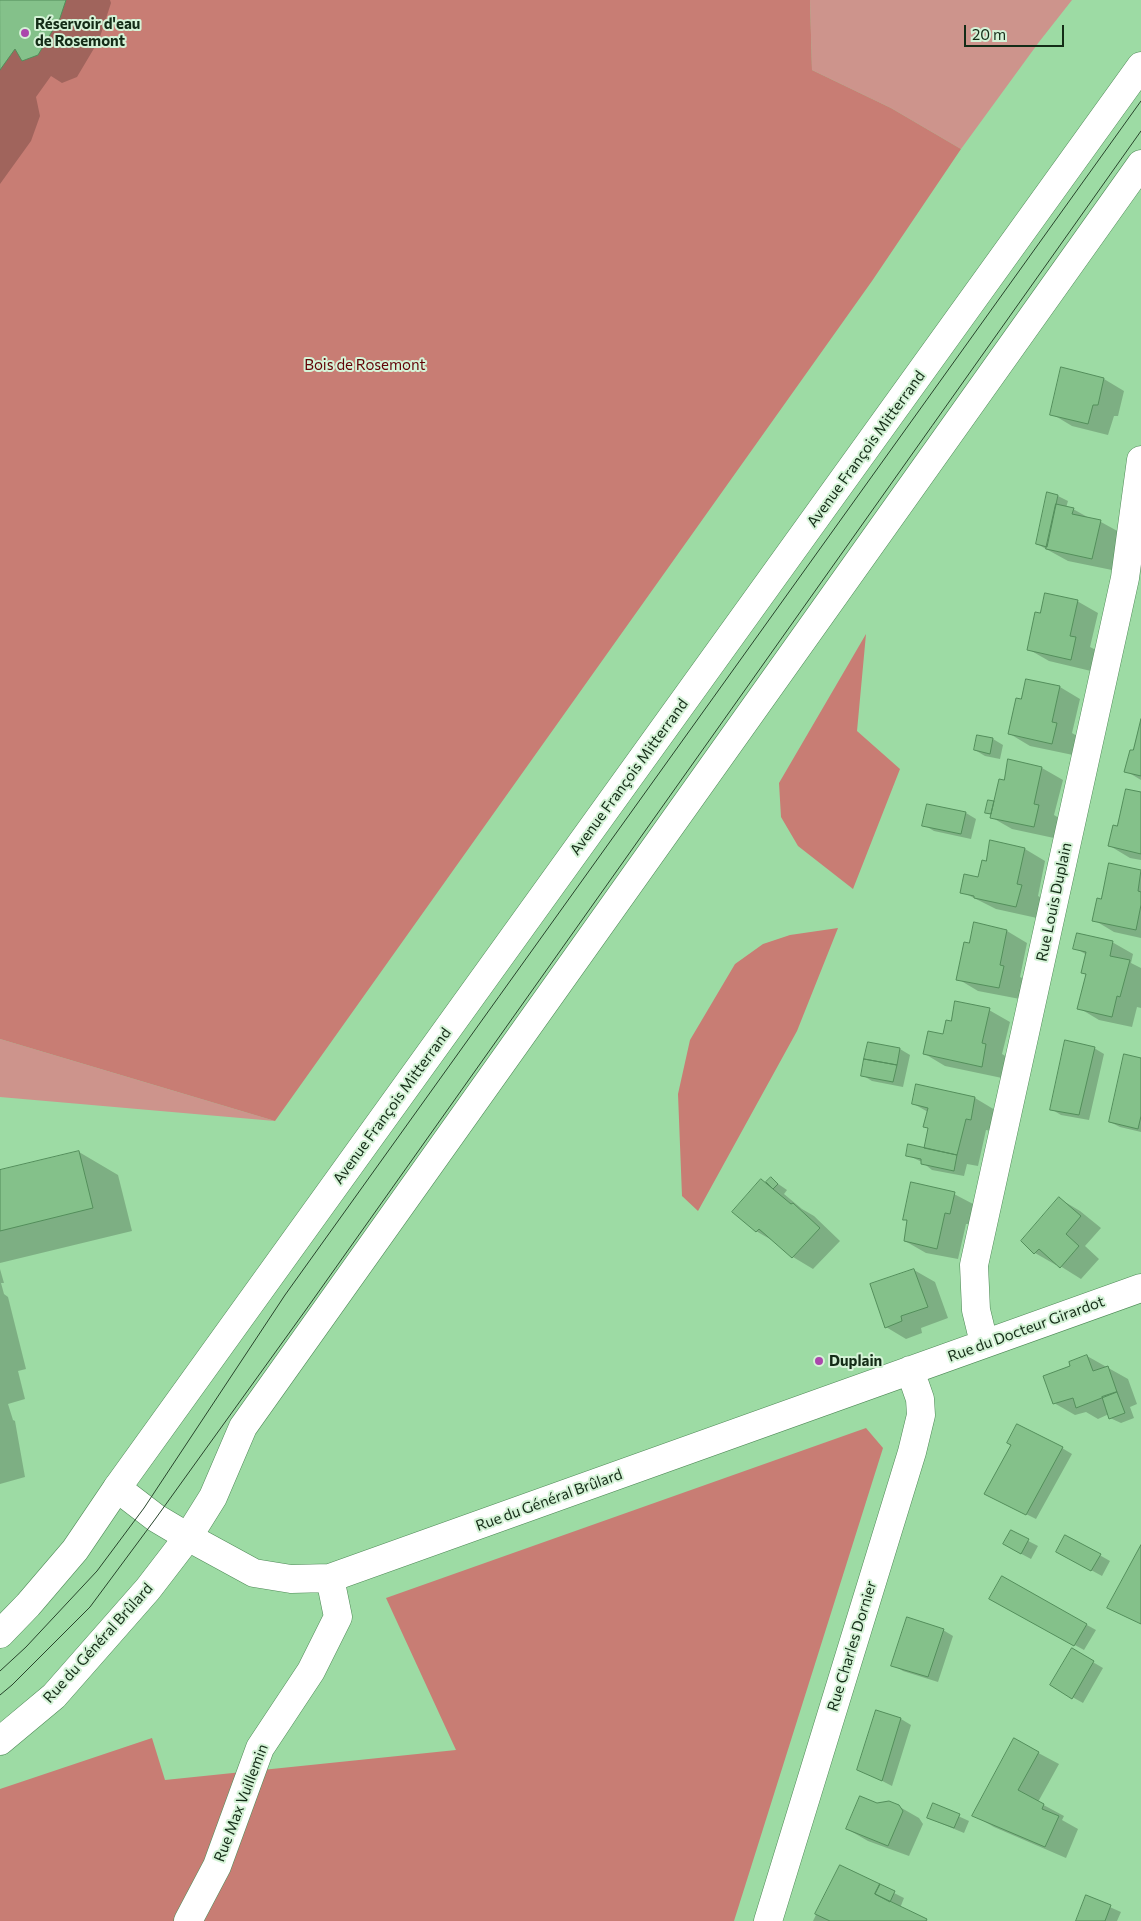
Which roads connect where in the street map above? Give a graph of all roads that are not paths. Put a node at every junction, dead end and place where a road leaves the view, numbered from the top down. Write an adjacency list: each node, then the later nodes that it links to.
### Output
1 (1141, 66): 8 (main road, Avenue François Mitterrand)
2 (1141, 164): 9 (main road)
3 (1141, 460): 4 (main road, Rue Louis Duplain)
4 (1139, 490): 6 (main road, Rue Louis Duplain)
5 (1141, 1288): 6 (main road, Rue du Docteur Girardot)
6 (984, 1343): 7 (main road, Rue du Docteur Girardot)
7 (910, 1370): 10 (main road, Rue du Général Brûlard); 14 (main road, Rue Charles Dornier)
8 (117, 1488): 9 (main road, Rue du Général Brûlard); 11 (main road)
9 (188, 1537): 10 (main road, Rue du Général Brûlard); 12 (main road, Rue du Général Brûlard)
10 (330, 1578): 13 (main road, Rue Max Vuillemin)
11 (0, 1634)
12 (0, 1741)
13 (188, 1921)
14 (768, 1921)

